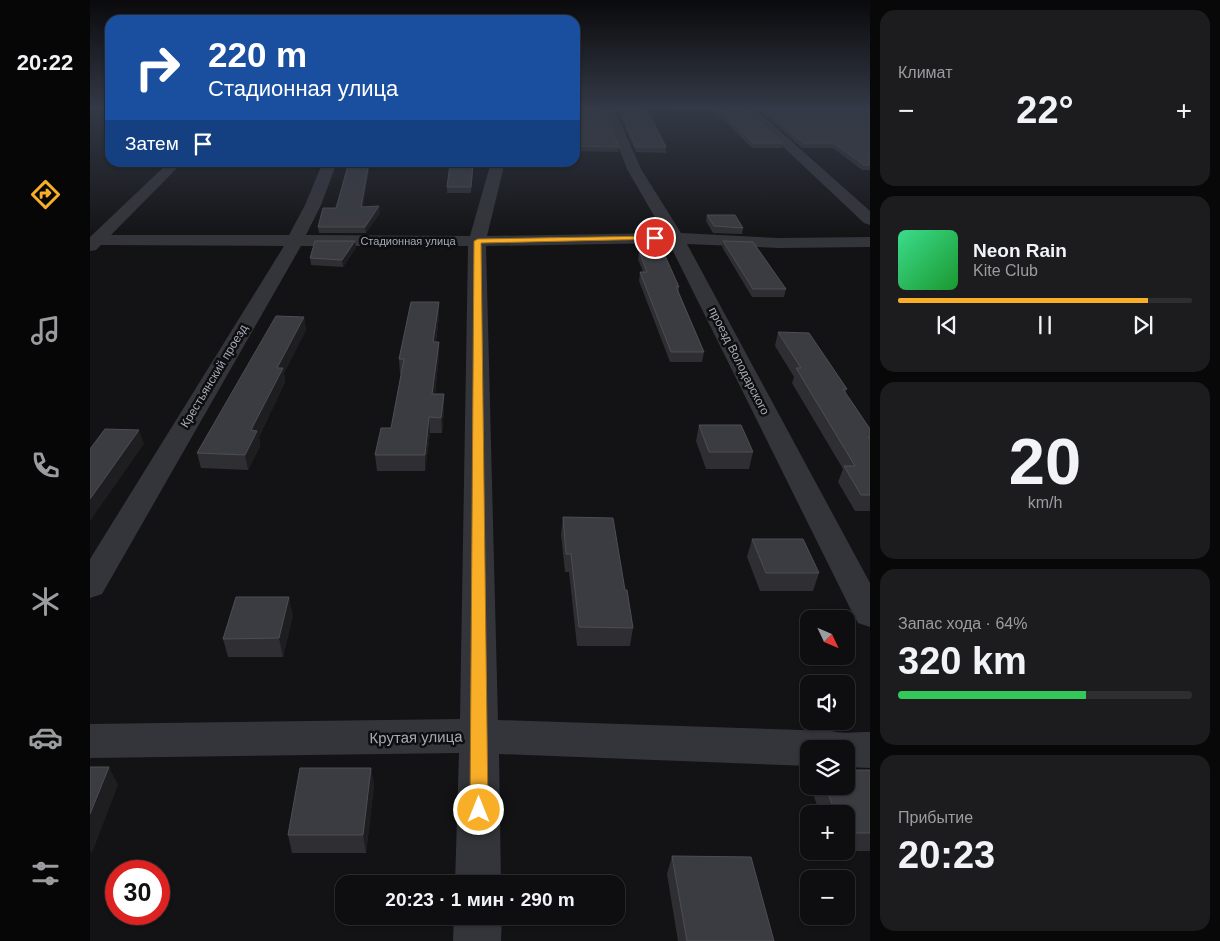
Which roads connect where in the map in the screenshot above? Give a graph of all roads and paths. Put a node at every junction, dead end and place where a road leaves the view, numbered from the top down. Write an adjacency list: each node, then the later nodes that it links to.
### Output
1 (627, 152): 7 (street, проезд Володарского)
2 (795, 152): 6 (street)
3 (172, 167): 11 (street)
4 (328, 167): 8 (street, Крестьянский проезд)
5 (497, 167): 9 (street)
6 (870, 220)
7 (675, 238): 9 (street, Стадионная улица); 10 (street, Стадионная улица); 13 (street, проезд Володарского)
8 (295, 241): 9 (street, Стадионная улица); 11 (street, Стадионная улица); 12 (street, Крестьянский проезд)
9 (478, 241): 14 (street)
10 (870, 242)
11 (93, 243)
12 (90, 586)
13 (870, 614)
14 (480, 736): 15 (street, Крутая улица); 16 (street, Крутая улица); 19 (street)
15 (90, 741)
16 (800, 748)
17 (855, 749): 18 (street)
18 (870, 750)
19 (478, 875)
20 (478, 925): 21 (street)
21 (478, 941)

